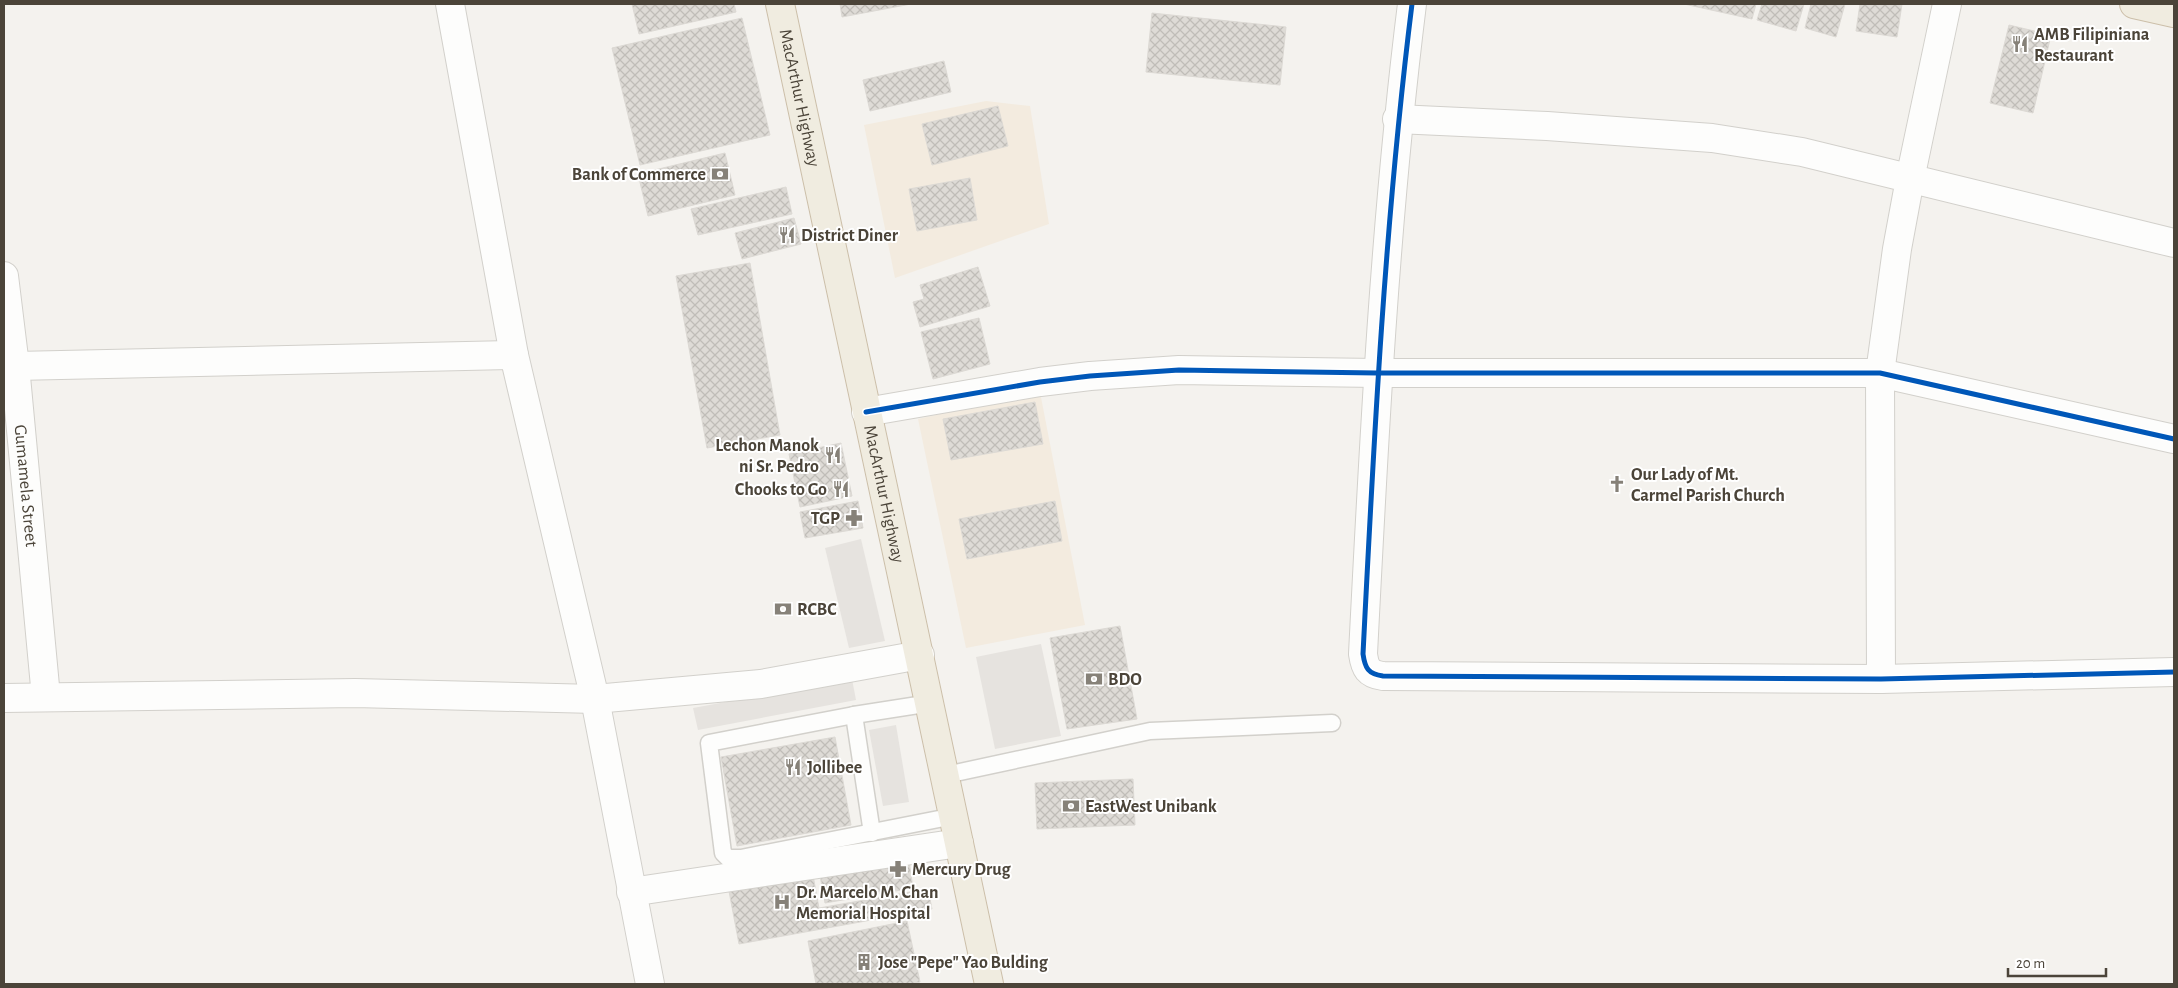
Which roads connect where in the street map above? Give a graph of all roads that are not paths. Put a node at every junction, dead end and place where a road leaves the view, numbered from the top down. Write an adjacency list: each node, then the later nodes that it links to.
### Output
1 (450, 4): 11 (street)
2 (780, 4): 15 (highway, MacArthur Highway)
3 (1412, 4): 7 (street)
4 (1947, 4): 8 (street)
5 (2134, 4): 6 (highway)
6 (2174, 13)
7 (1397, 119): 8 (street); 13 (street)
8 (1910, 179): 9 (street); 14 (street)
9 (2174, 243)
10 (4, 276): 12 (street, Gumamela Street)
11 (514, 355): 12 (street); 22 (street)
12 (15, 366): 20 (street, Gumamela Street)
13 (1377, 373): 14 (street); 15 (street); 19 (street)
14 (1880, 373): 16 (street); 19 (street)
15 (866, 412): 17 (highway, MacArthur Highway)
16 (2174, 439)
17 (920, 655): 22 (street); 23 (highway, MacArthur Highway)
18 (2174, 672): 19 (street)
19 (1881, 679)
20 (46, 697): 21 (street); 22 (street)
21 (4, 698)
22 (595, 699): 30 (street)
23 (931, 703): 24 (lane); 26 (highway, MacArthur Highway)
24 (854, 715): 28 (lane); 28 (lane)
25 (1332, 723): 26 (lane)
26 (946, 775): 27 (highway, MacArthur Highway)
27 (954, 816): 28 (lane); 29 (highway, MacArthur Highway)
28 (872, 833)
29 (959, 843): 30 (street); 32 (highway, MacArthur Highway)
30 (632, 892): 31 (street)
31 (650, 984)
32 (989, 984)

